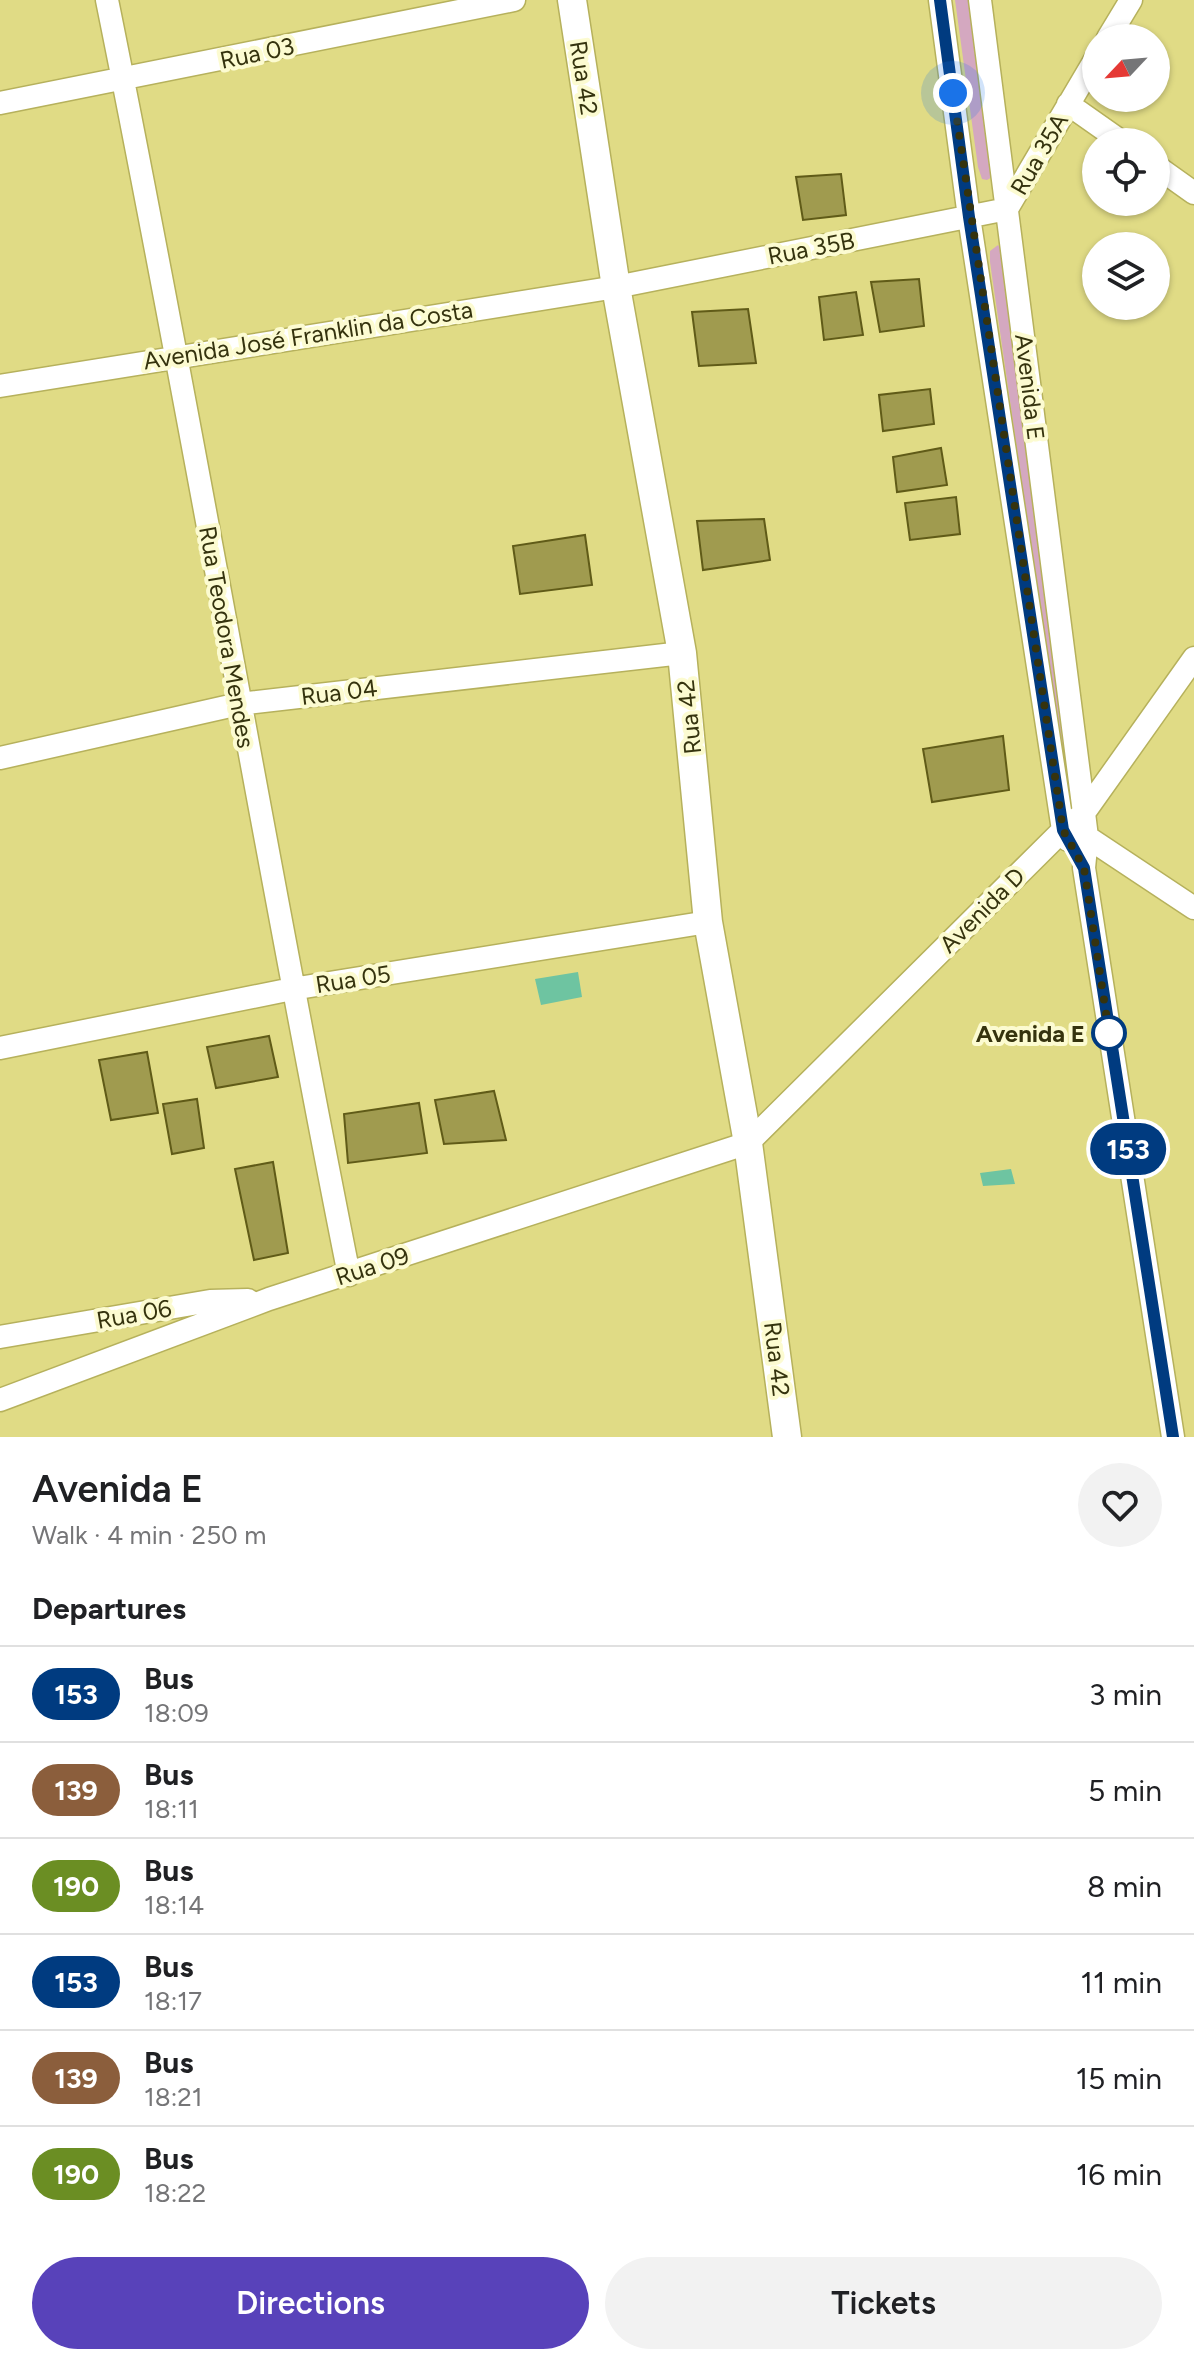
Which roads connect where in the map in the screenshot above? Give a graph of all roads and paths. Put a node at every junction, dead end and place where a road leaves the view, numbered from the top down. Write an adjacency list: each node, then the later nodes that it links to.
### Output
1 (107, 0): 8 (street, Rua Teodora Mendes)
2 (514, 0): 8 (street, Rua 03)
3 (572, 0): 17 (street, Rua 42)
4 (940, 0): 16 (street, Avenida E)
5 (980, 0): 15 (street, Avenida E)
6 (1131, 0): 7 (street)
7 (1116, 24)
8 (123, 80): 10 (street, Rua 03); 18 (street, Rua Teodora Mendes)
9 (1082, 81): 11 (street, Rua 35A)
10 (0, 103)
11 (1068, 104): 12 (street); 15 (street, Rua 35A)
12 (1102, 128)
13 (1170, 176): 14 (street)
14 (1194, 193)
15 (1007, 209): 16 (street, Rua 35B); 20 (street, Avenida E)
16 (969, 217): 17 (street, Rua 35B); 21 (street, Avenida E)
17 (616, 287): 18 (street, Avenida José Franklin da Costa); 22 (street, Rua 42)
18 (176, 356): 19 (street, Avenida José Franklin da Costa); 24 (street, Rua Teodora Mendes)
19 (0, 386)
20 (1059, 612): 21 (street); 26 (street, Avenida E)
21 (1031, 619): 27 (street, Avenida E)
22 (682, 653): 24 (street, Rua 04); 31 (street, Rua 42)
23 (1194, 658): 26 (street, Avenida D)
24 (239, 704): 25 (street, Rua 04); 32 (street, Rua Teodora Mendes)
25 (0, 758)
26 (1084, 813): 27 (street, Avenida D); 28 (street, Avenida E)
27 (1063, 830): 29 (street, Avenida E); 34 (street, Avenida D)
28 (1087, 837): 29 (street, Avenida E); 30 (street)
29 (1084, 868): 40 (street, Avenida E)
30 (1194, 908)
31 (708, 922): 32 (street, Rua 05); 34 (street, Rua 42)
32 (292, 989): 33 (street, Rua 05); 35 (street, Rua Teodora Mendes)
33 (0, 1048)
34 (748, 1143): 35 (street, Rua 09); 39 (street, Rua 42)
35 (349, 1275): 36 (street, Rua 09)
36 (269, 1299): 37 (street, Rua 06); 38 (street, Rua 09)
37 (0, 1337)
38 (0, 1400)
39 (787, 1437)
40 (1173, 1437)

